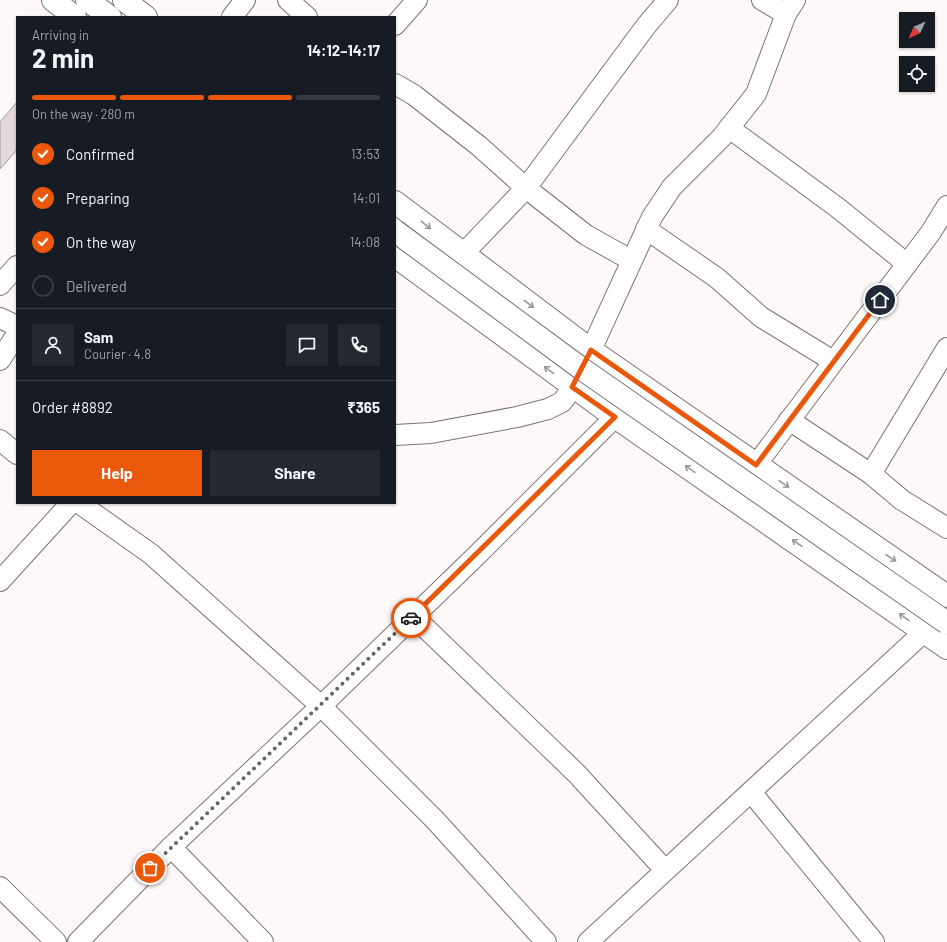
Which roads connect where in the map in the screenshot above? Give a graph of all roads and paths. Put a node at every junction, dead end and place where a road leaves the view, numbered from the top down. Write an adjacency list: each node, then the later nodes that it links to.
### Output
1 (53, 0): 10 (main road)
2 (87, 0): 11 (main road)
3 (124, 0): 12 (main road)
4 (245, 0): 13 (street)
5 (288, 0): 14 (street)
6 (417, 0): 15 (street)
7 (668, 0): 18 (street)
8 (762, 0): 9 (street)
9 (791, 7): 17 (street)
10 (74, 16)
11 (109, 16)
12 (145, 16)
13 (233, 16)
14 (306, 16)
15 (396, 24)
16 (396, 85): 18 (street)
17 (729, 128): 21 (street); 27 (street)
18 (526, 188): 24 (street); 26 (street)
19 (396, 203): 24 (main road, one-way to 24)
20 (947, 206): 23 (street)
21 (646, 229): 26 (street); 36 (street)
22 (396, 231): 52 (main road, bridge)
23 (939, 236): 27 (street)
24 (463, 254): 34 (main road, one-way to 34)
25 (396, 257): 37 (main road, one-way to 25)
26 (631, 260): 34 (street)
27 (907, 264): 36 (street)
28 (16, 267): 29 (street)
29 (0, 285)
30 (0, 318): 31 (street)
31 (16, 326)
32 (16, 336): 35 (street)
33 (947, 348): 44 (street)
34 (591, 350): 37 (street); 43 (main road)
35 (0, 360)
36 (833, 361): 39 (street)
37 (572, 387): 38 (main road); 40 (street)
38 (615, 417): 45 (main road, one-way to 38); 51 (street)
39 (789, 420): 43 (street); 44 (street)
40 (396, 435)
41 (0, 440): 42 (street)
42 (16, 453)
43 (756, 465): 45 (street); 50 (main road, one-way to 50)
44 (871, 474): 48 (street)
45 (732, 498): 53 (main road, one-way to 45)
46 (70, 504): 49 (street)
47 (80, 504): 55 (street)
48 (947, 528)
49 (0, 581)
50 (947, 596)
51 (413, 616): 55 (street); 58 (street)
52 (947, 623)
53 (925, 631): 54 (main road); 56 (street)
54 (947, 648)
55 (321, 706): 57 (street); 63 (street)
56 (751, 792): 58 (street); 65 (street)
57 (171, 847): 61 (street); 62 (street)
58 (665, 870): 64 (street)
59 (0, 887): 60 (street)
60 (56, 942)
61 (78, 942)
62 (264, 942)
63 (546, 942)
64 (588, 942)
65 (874, 942)

